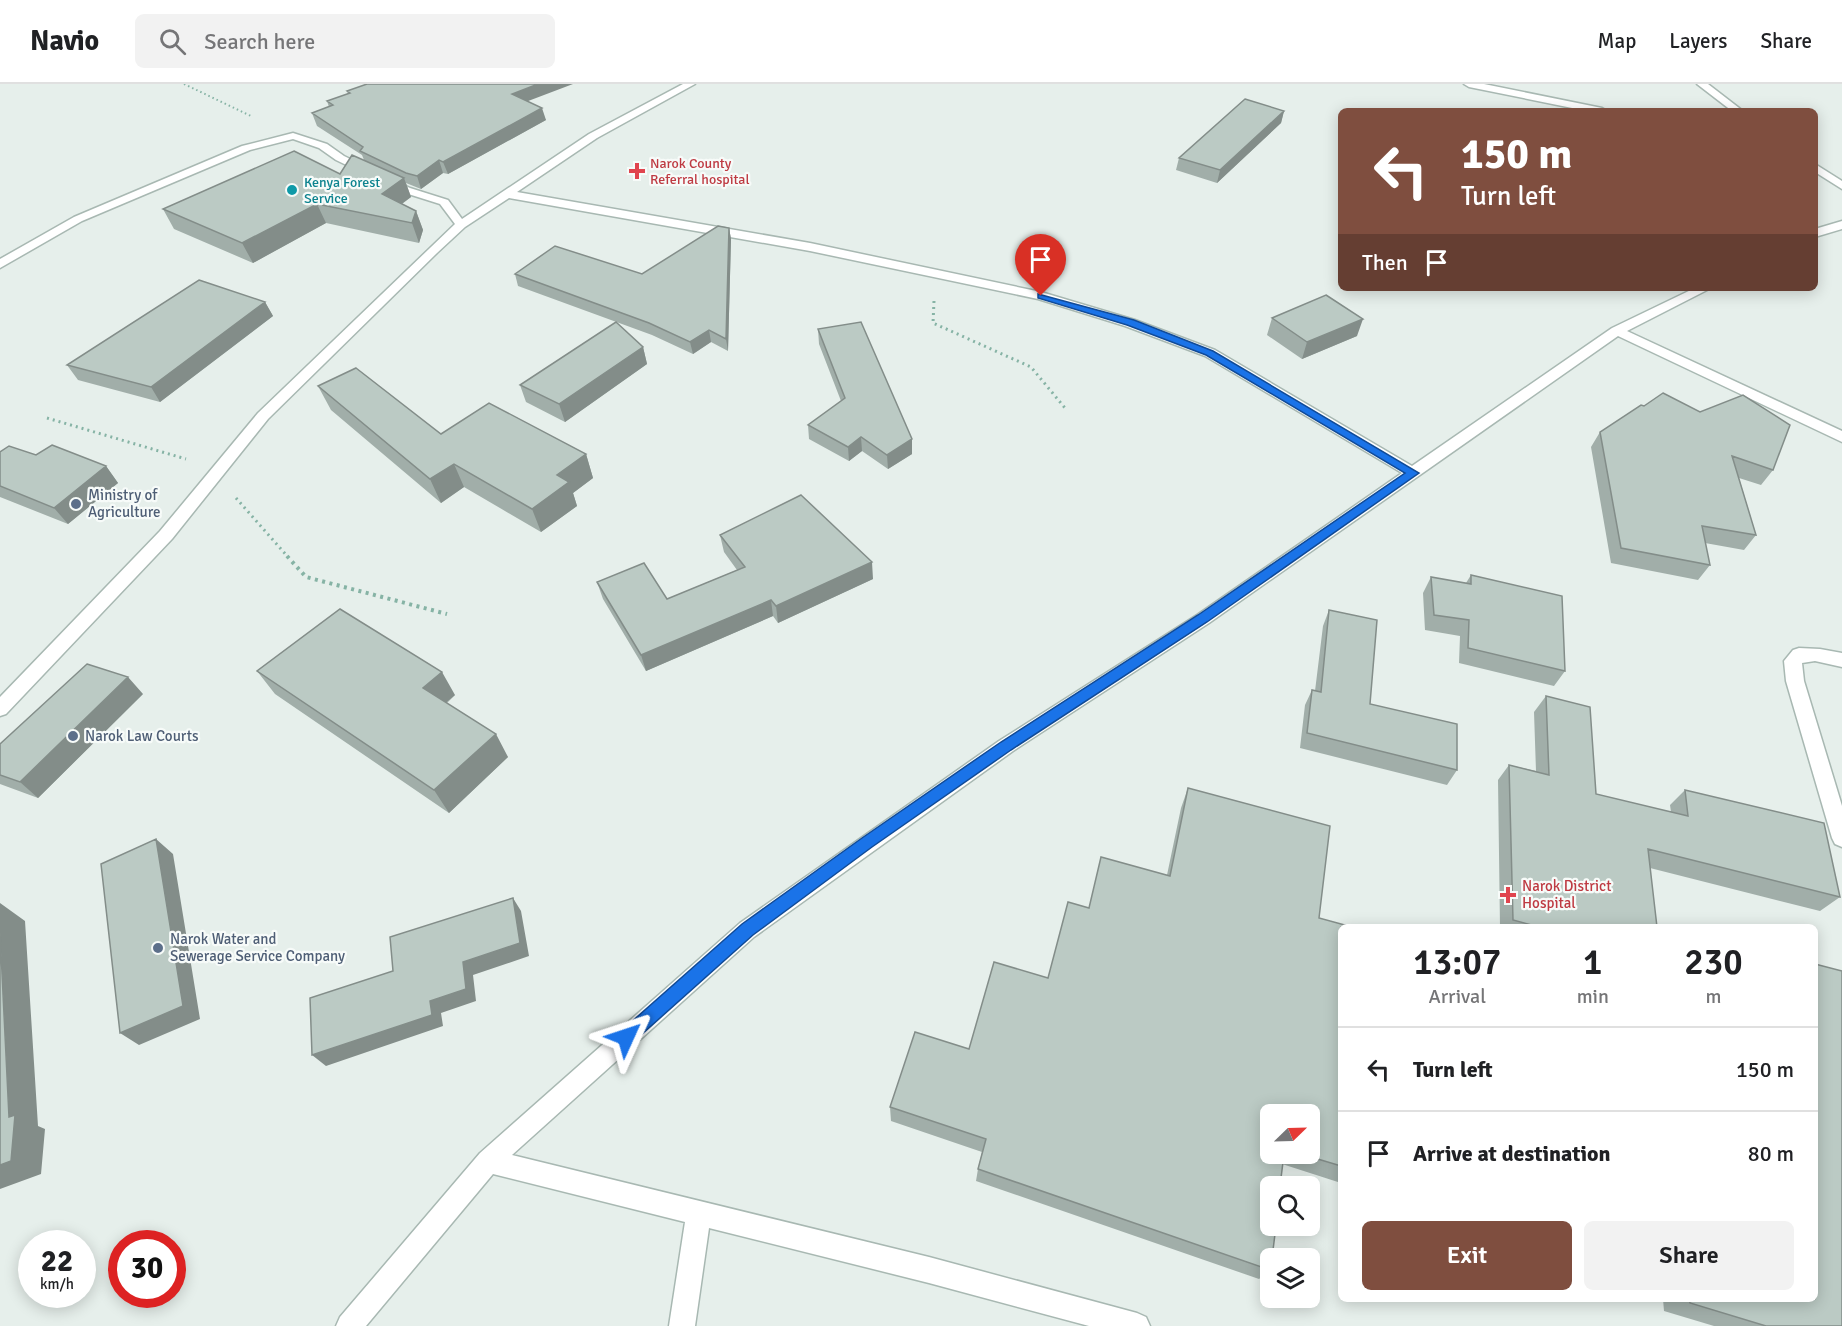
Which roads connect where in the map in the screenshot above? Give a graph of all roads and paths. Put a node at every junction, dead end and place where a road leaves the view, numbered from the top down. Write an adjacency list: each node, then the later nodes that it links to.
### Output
1 (184, 84): 7 (path)
2 (690, 84): 10 (street)
3 (1469, 84): 5 (street)
4 (1702, 84): 6 (street)
5 (1587, 108)
6 (1734, 108)
7 (293, 136): 11 (street); 14 (street)
8 (1818, 169): 9 (street)
9 (1842, 186)
10 (507, 194): 11 (street); 15 (street)
11 (461, 225): 21 (street)
12 (1842, 225): 13 (street)
13 (1818, 228)
14 (0, 264)
15 (936, 274): 18 (path); 22 (street)
16 (1699, 291): 17 (street)
17 (1617, 331): 20 (street); 22 (street)
18 (1065, 408)
19 (47, 418): 21 (path)
20 (1842, 437)
21 (214, 473): 23 (path); 25 (street)
22 (1413, 473): 27 (street)
23 (447, 614)
24 (1842, 660): 26 (street)
25 (0, 709)
26 (1842, 838)
27 (488, 1161): 28 (street); 29 (street)
28 (699, 1212): 30 (street); 31 (street)
29 (349, 1326)
30 (682, 1326)
31 (1137, 1326)

